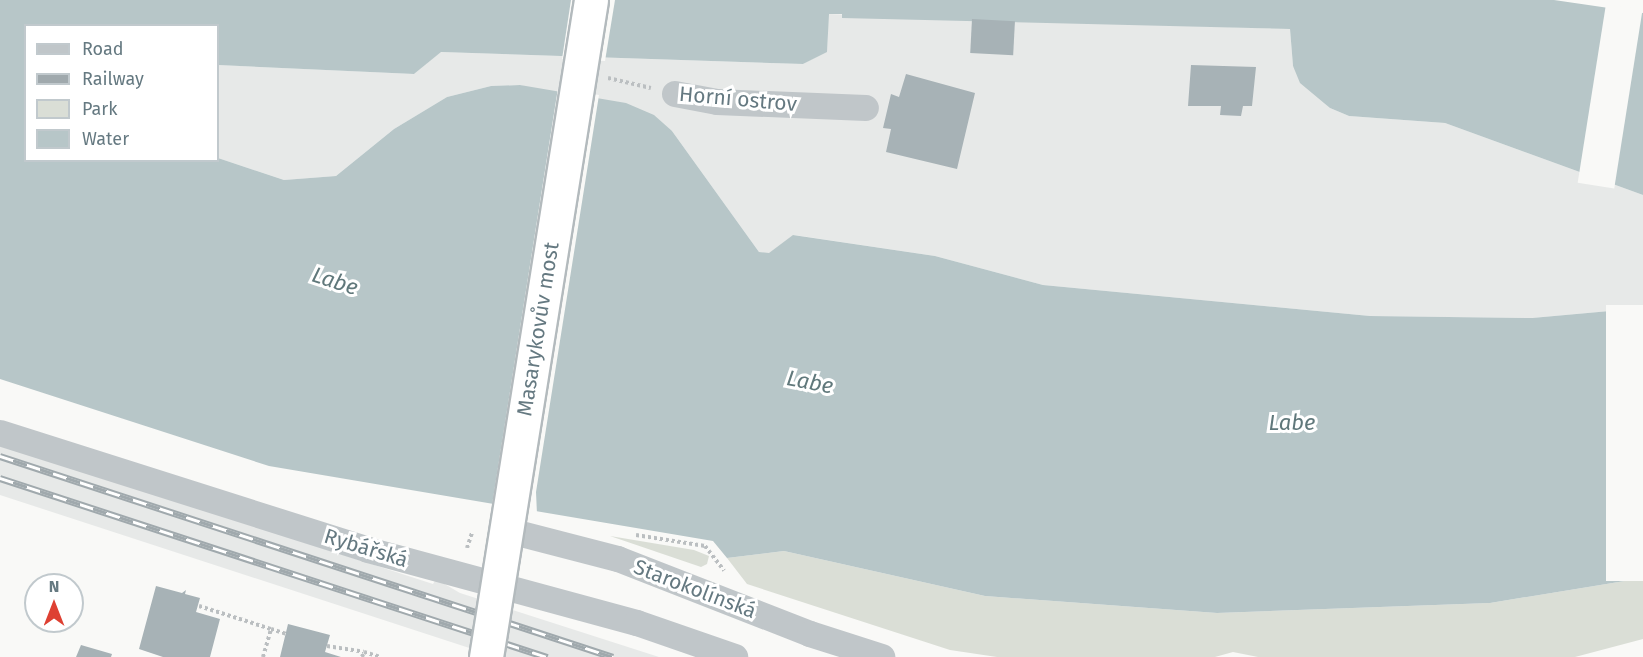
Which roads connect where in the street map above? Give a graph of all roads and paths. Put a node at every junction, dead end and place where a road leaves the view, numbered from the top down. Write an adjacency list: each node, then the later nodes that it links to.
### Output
1 (591, 0): 7 (street, Masarykovův most, bridge)
2 (612, 78): 3 (path, Horní ostrov)
3 (675, 94): 4 (street, Horní ostrov)
4 (866, 108)
5 (0, 433): 10 (street, Rybářská)
6 (474, 527): 10 (path)
7 (521, 534): 18 (street, Masarykovův most, bridge); 20 (street, Starokolínská)
8 (705, 546): 9 (path)
9 (716, 558)
10 (457, 574): 19 (street, Rybářská)
11 (199, 606): 12 (path)
12 (271, 629): 13 (path); 16 (path)
13 (286, 634)
14 (327, 646): 15 (path)
15 (363, 655): 17 (path)
16 (264, 657)
17 (380, 657)
18 (486, 657)
19 (735, 657)
20 (882, 657)

